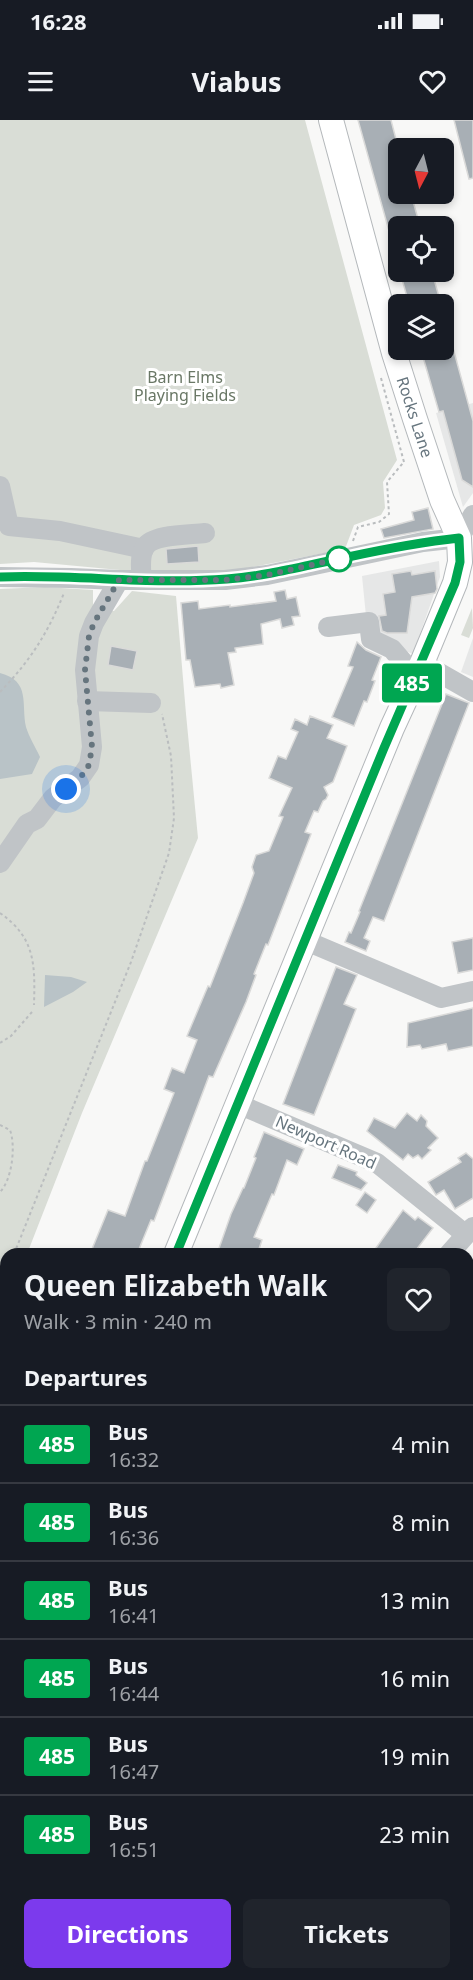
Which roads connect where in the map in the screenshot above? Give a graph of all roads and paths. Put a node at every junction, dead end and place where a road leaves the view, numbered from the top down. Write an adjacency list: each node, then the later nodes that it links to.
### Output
1 (331, 120): 6 (main road, Rocks Lane)
2 (404, 462): 8 (path)
3 (0, 486): 7 (street)
4 (473, 515): 6 (street)
5 (205, 533): 7 (street)
6 (466, 538): 8 (street); 14 (main road)
7 (144, 549): 12 (street)
8 (347, 557): 12 (street)
9 (0, 578): 10 (street)
10 (70, 578): 11 (street); 15 (path)
11 (119, 580): 12 (street); 17 (street)
12 (142, 580)
13 (328, 627): 14 (street)
14 (419, 668): 16 (street); 21 (main road)
15 (0, 692)
16 (473, 692)
17 (87, 700): 18 (street); 19 (street)
18 (151, 703): 30 (path)
19 (0, 863)
20 (0, 913): 23 (path)
21 (304, 940): 22 (street); 26 (main road)
22 (473, 990)
23 (34, 1005)
24 (32, 1012): 25 (path)
25 (0, 1043)
26 (238, 1104): 29 (street, Newport Road); 31 (main road)
27 (0, 1125): 28 (path)
28 (0, 1192)
29 (469, 1230): 32 (street)
30 (16, 1248)
31 (178, 1248)
32 (454, 1248)

